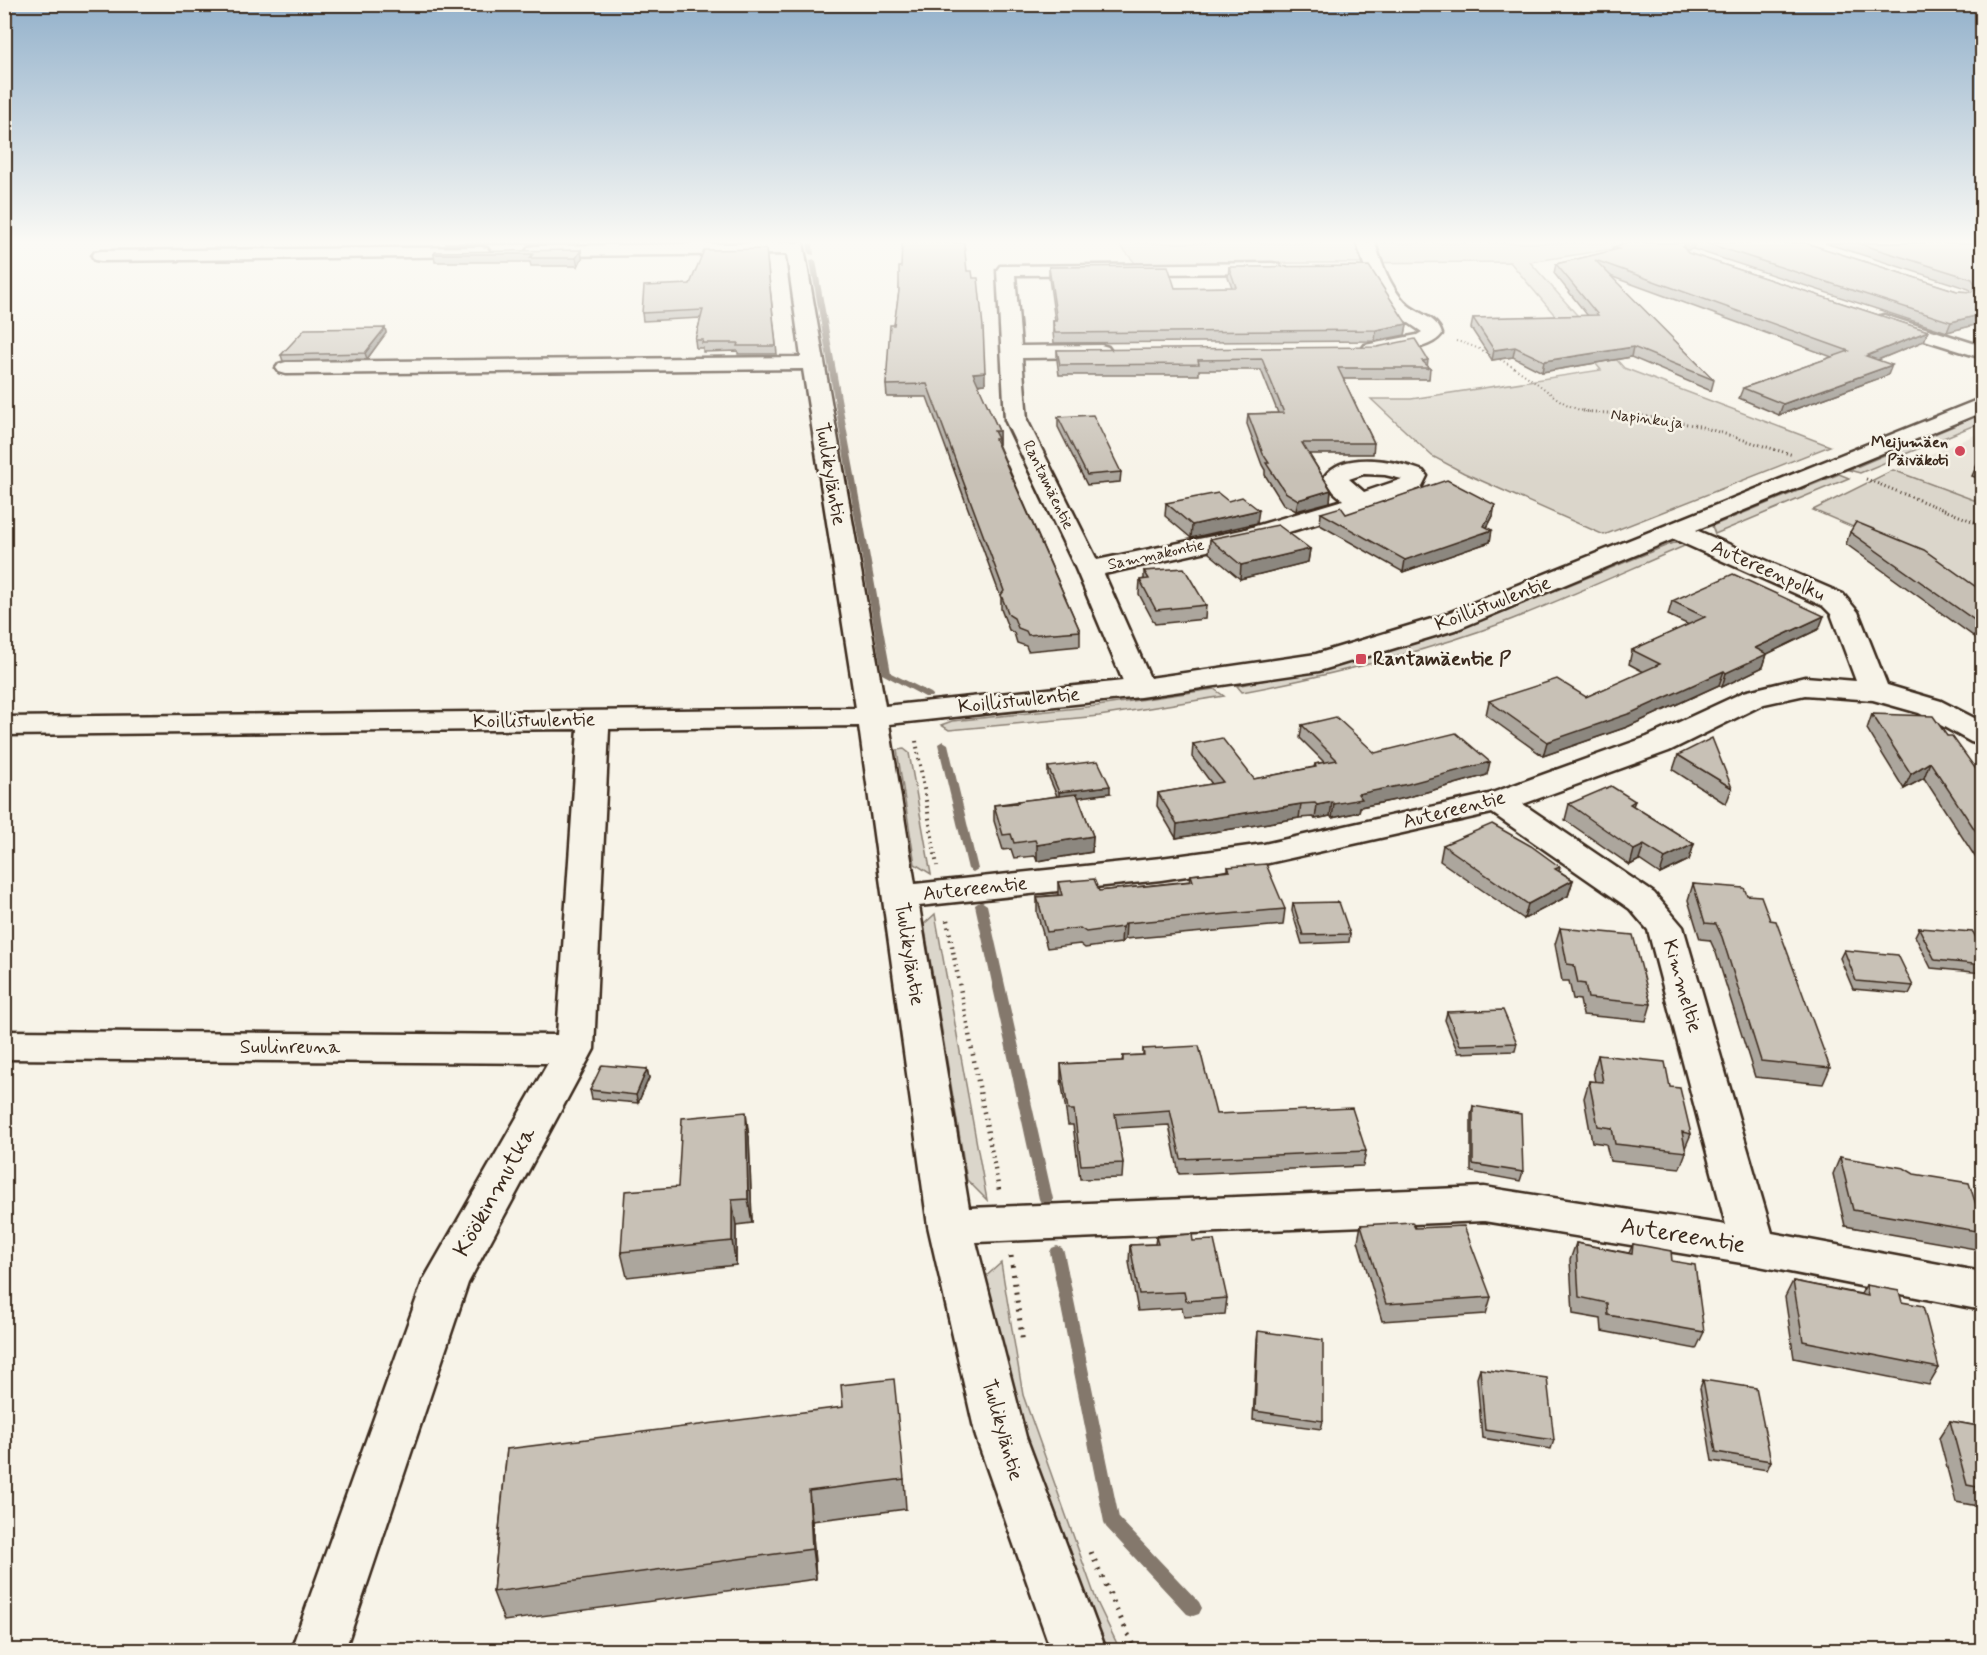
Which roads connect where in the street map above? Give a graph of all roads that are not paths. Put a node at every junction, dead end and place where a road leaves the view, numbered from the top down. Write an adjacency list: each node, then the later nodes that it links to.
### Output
1 (805, 320): 9 (street, Tuulikyläntie)
2 (1010, 320): 7 (street, Rantamäentie)
3 (1419, 320): 5 (street)
4 (1881, 320): 8 (street)
5 (1352, 349)
6 (1125, 351): 7 (street)
7 (1013, 352): 14 (street, Rantamäentie)
8 (1983, 352)
9 (812, 363): 10 (street); 17 (street, Tuulikyläntie)
10 (286, 368)
11 (1983, 404): 13 (street, Koillistuulentie)
12 (1361, 502): 14 (street, Sammakontie)
13 (1677, 531): 15 (street, Koillistuulentie); 16 (street, Autereenpolku)
14 (1089, 569): 15 (street, Rantamäentie)
15 (1140, 688): 17 (street, Koillistuulentie)
16 (1875, 691): 20 (street, Autereentie); 21 (street, Autereentie)
17 (871, 717): 18 (street, Koillistuulentie); 22 (street, Tuulikyläntie)
18 (594, 720): 19 (street, Koillistuulentie); 24 (street, Köökinmutka)
19 (4, 726)
20 (1983, 736)
21 (1498, 801): 22 (street, Autereentie); 26 (street, Kimmeltie)
22 (900, 897): 25 (street, Tuulikyläntie)
23 (4, 1045): 24 (street, Suulinreuna)
24 (575, 1049): 28 (street, Köökinmutka)
25 (950, 1226): 26 (street, Autereentie); 29 (street, Tuulikyläntie)
26 (1754, 1247): 27 (street, Autereentie)
27 (1983, 1291)
28 (318, 1650)
29 (1078, 1650)

